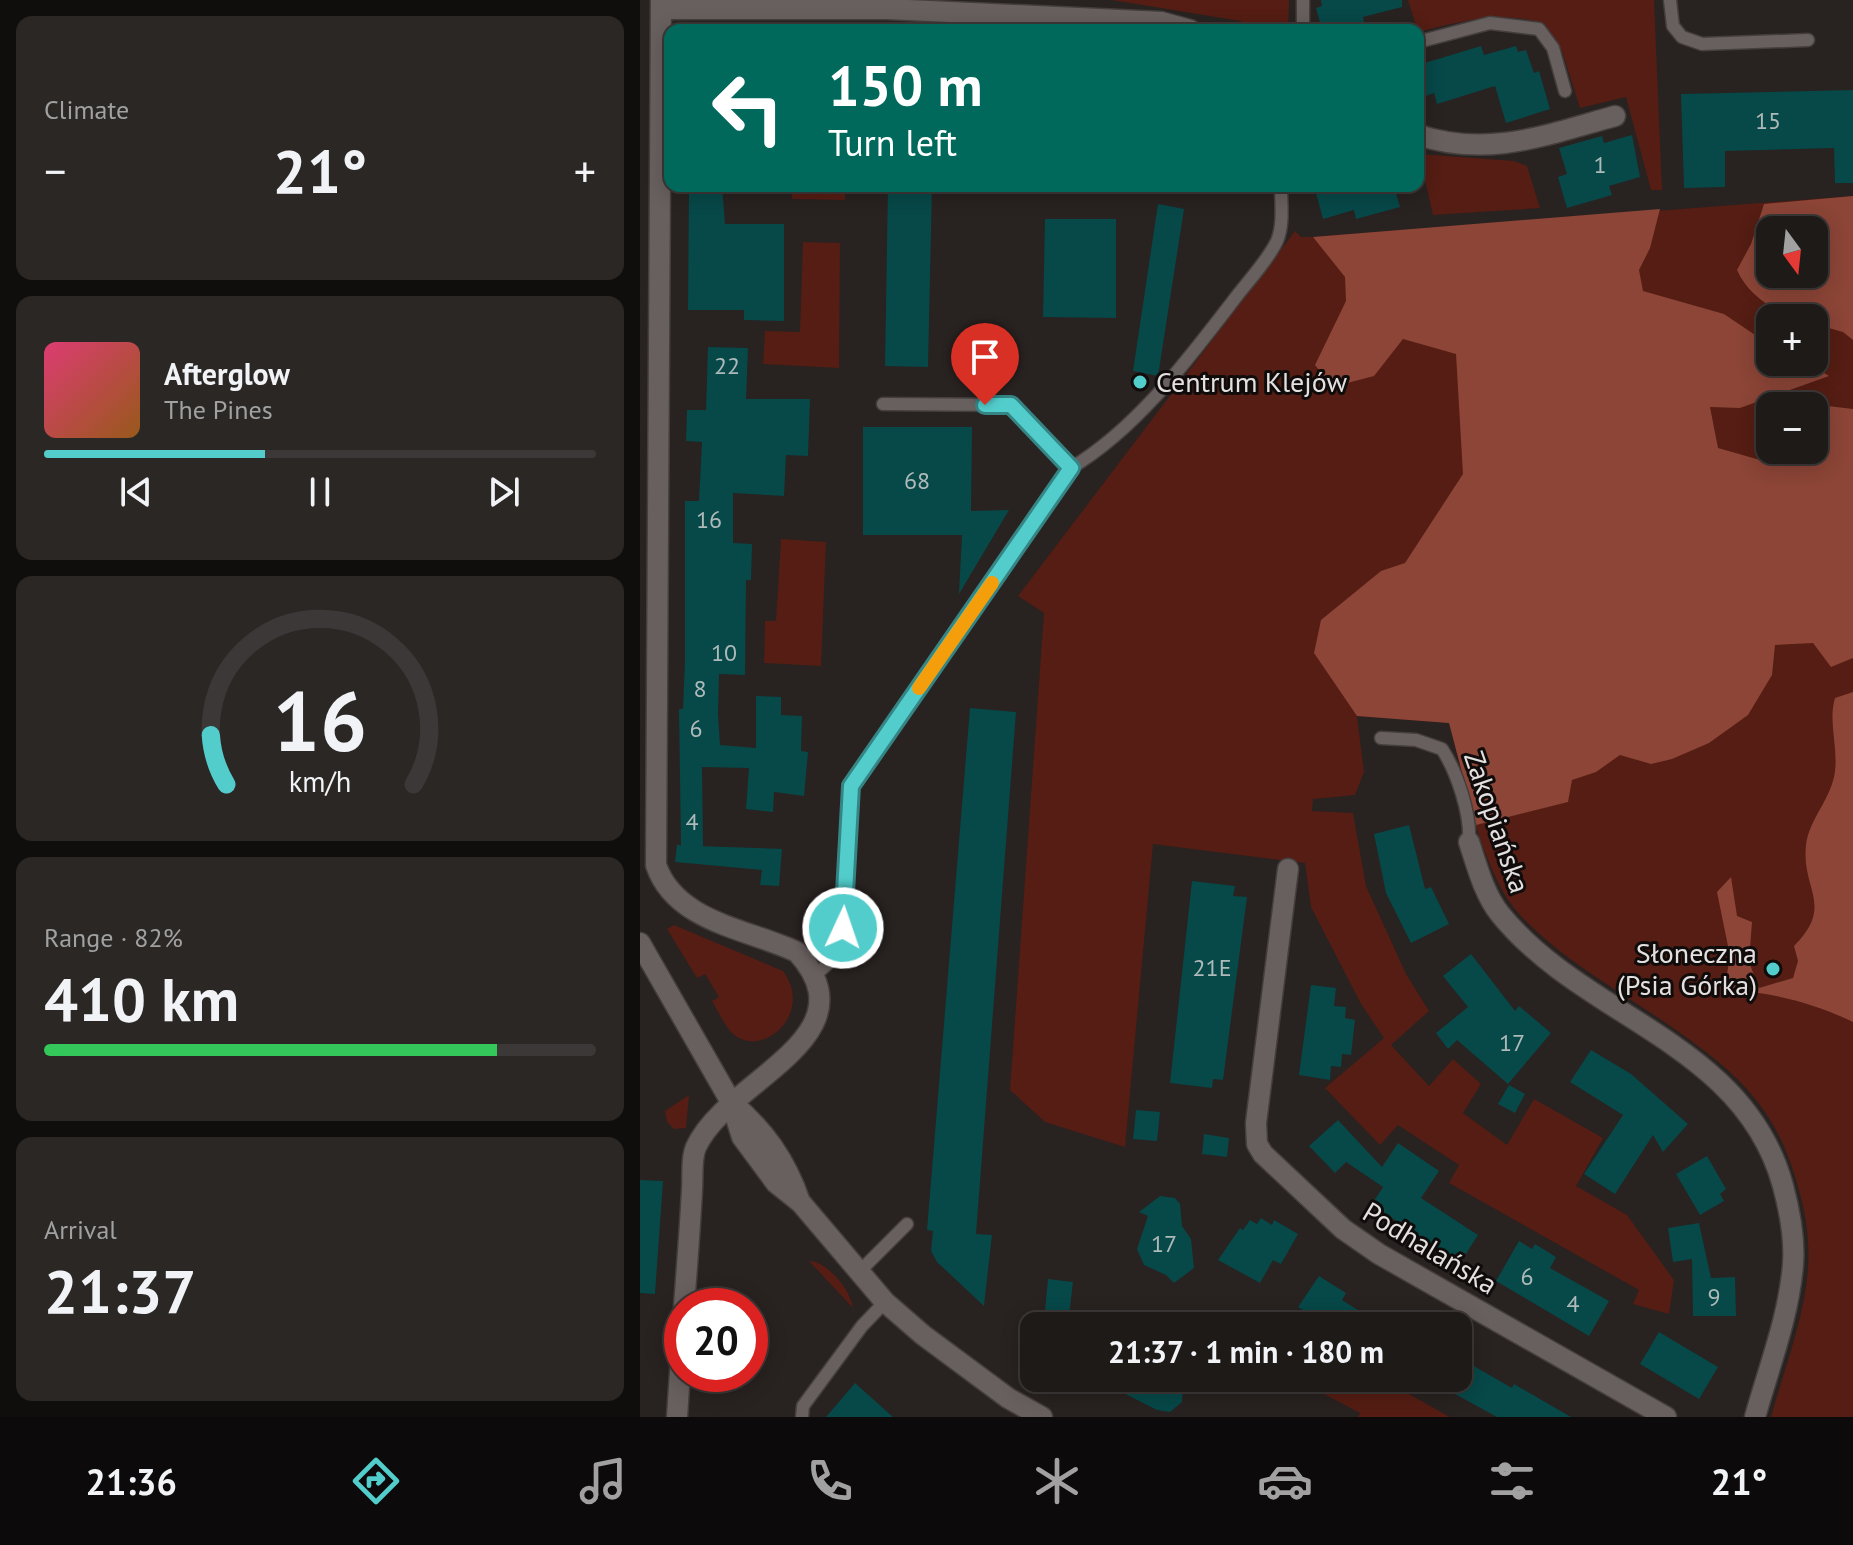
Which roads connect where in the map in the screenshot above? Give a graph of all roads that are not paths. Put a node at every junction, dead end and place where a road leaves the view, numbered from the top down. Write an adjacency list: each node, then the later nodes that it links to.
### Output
1 (1303, 0): 6 (lane)
2 (1670, 0): 8 (lane)
3 (887, 4): 4 (street); 5 (street)
4 (661, 5): 19 (street)
5 (1168, 24)
6 (1303, 24)
7 (1424, 40): 9 (lane)
8 (1808, 40)
9 (1565, 91)
10 (1615, 116): 11 (street)
11 (1424, 136)
12 (1281, 192): 14 (lane)
13 (883, 404): 14 (lane)
14 (1071, 468): 19 (lane)
15 (1381, 738): 16 (lane, Zakopiańska)
16 (1469, 842): 30 (street, Zakopiańska)
17 (1288, 869): 29 (street, Podhalańska)
18 (640, 943): 20 (street)
19 (814, 976): 20 (street)
20 (731, 1102): 22 (street); 23 (street)
21 (907, 1224): 22 (lane)
22 (859, 1272): 24 (street)
23 (685, 1288)
24 (885, 1302): 27 (lane); 28 (street)
25 (679, 1392): 26 (street)
26 (677, 1417)
27 (802, 1417)
28 (1042, 1417)
29 (1666, 1417)
30 (1755, 1417)

